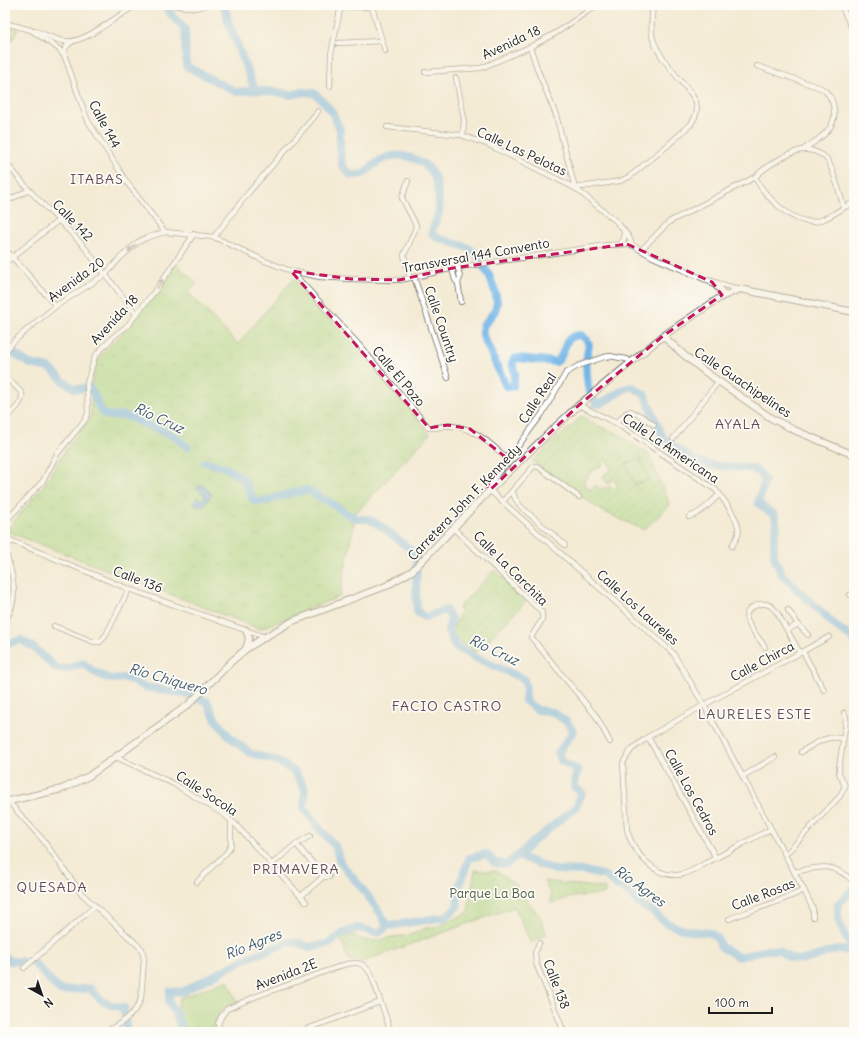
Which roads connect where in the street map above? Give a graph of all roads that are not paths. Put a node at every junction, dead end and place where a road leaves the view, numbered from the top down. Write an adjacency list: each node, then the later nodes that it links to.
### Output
1 (138, 5): 14 (street)
2 (172, 5): 9 (street)
3 (206, 5): 9 (street)
4 (597, 5): 16 (street, Avenida 18)
5 (653, 5): 30 (street)
6 (841, 5): 12 (street)
7 (343, 6): 8 (street); 22 (street)
8 (372, 6): 13 (street)
9 (195, 7)
10 (5, 23): 11 (street, Calle 144)
11 (31, 30): 14 (street); 18 (street, Calle 144)
12 (854, 33)
13 (382, 41): 15 (street); 17 (street)
14 (72, 42): 18 (street)
15 (338, 43)
16 (530, 47): 20 (street, Avenida 18); 30 (street)
17 (385, 50)
18 (65, 57): 37 (street, Calle 144)
19 (757, 66): 26 (street)
20 (425, 72)
21 (456, 78): 25 (street)
22 (330, 86)
23 (318, 111): 39 (street)
24 (387, 127): 25 (street, Calle Las Pelotas)
25 (463, 135): 30 (street, Calle Las Pelotas)
26 (804, 149): 28 (street); 34 (street)
27 (5, 162): 31 (street, Calle 142)
28 (755, 177): 34 (street); 43 (street)
29 (408, 182): 50 (street, Calle Country)
30 (575, 188): 36 (street, Calle Las Pelotas)
31 (29, 190): 32 (street); 35 (street, Calle 142)
32 (5, 202)
33 (854, 202): 34 (street)
34 (844, 207)
35 (59, 220): 44 (street); 49 (street, Calle 142)
36 (624, 230): 40 (street); 41 (street, Calle Las Pelotas)
37 (165, 232): 38 (street, Transversal 144 Convento); 49 (street, Avenida 20, one-way to 49)
38 (194, 234): 39 (street, Transversal 144 Convento); 58 (street, Avenida 18, one-way to 38)
39 (214, 237): 48 (street, Transversal 144 Convento)
40 (620, 244): 41 (street, Transversal 144 Convento); 46 (street, Transversal 144 Convento)
41 (632, 245): 43 (street, Transversal 144 Convento)
42 (5, 249): 44 (street)
43 (641, 250): 51 (street, Transversal 144 Convento)
44 (13, 257): 45 (street); 56 (street)
45 (5, 263)
46 (458, 267): 47 (street, Transversal 144 Convento); 52 (street)
47 (452, 268): 50 (street, Transversal 144 Convento); 52 (street)
48 (291, 271): 50 (street, Transversal 144 Convento); 71 (street, Calle El Pozo)
49 (106, 274): 56 (street, Avenida 20); 58 (street, Calle 142)
50 (412, 278): 63 (street, Calle Country)
51 (712, 282): 53 (street, Transversal 144 Convento); 54 (main road)
52 (458, 283): 55 (street)
53 (740, 289): 54 (main road, Carretera John F. Kennedy); 57 (main road)
54 (721, 297): 59 (main road, Carretera John F. Kennedy)
55 (461, 302)
56 (56, 306): 60 (street, Avenida 20)
57 (854, 312)
58 (136, 314): 78 (street, Avenida 18)
59 (663, 336): 61 (main road, Carretera John F. Kennedy); 64 (main road, Calle Guachipelines)
60 (5, 352)
61 (631, 363): 65 (main road, Carretera John F. Kennedy); 71 (street, Calle Real)
62 (5, 376): 66 (street)
63 (448, 378)
64 (718, 382): 69 (street); 70 (main road, Calle Guachipelines)
65 (579, 405): 67 (street, Calle La Americana); 72 (main road, Carretera John F. Kennedy)
66 (5, 420)
67 (616, 423): 68 (street); 74 (street, Calle La Americana)
68 (654, 425)
69 (673, 439)
70 (854, 455)
71 (508, 459): 72 (street, Calle Real)
72 (490, 490): 76 (street, Calle Los Laureles); 79 (main road, Carretera John F. Kennedy)
73 (512, 490): 75 (street); 76 (street); 82 (street)
74 (720, 494): 77 (street); 83 (street, Calle La Americana)
75 (578, 497)
76 (502, 502): 100 (street, Calle Los Laureles)
77 (689, 517)
78 (5, 522)
79 (453, 528): 94 (main road, Carretera John F. Kennedy); 104 (street, Calle La Carchita)
80 (5, 537): 81 (street, Calle 136)
81 (12, 541): 84 (street); 86 (street, Calle 136)
82 (565, 545)
83 (732, 546)
84 (5, 547)
85 (5, 551): 88 (street)
86 (129, 588): 90 (street); 91 (street, Calle 136)
87 (788, 610): 89 (street)
88 (5, 620)
89 (798, 624): 92 (street); 93 (street)
90 (54, 626)
91 (246, 630): 94 (street, Calle 136); 97 (main road)
92 (788, 630): 96 (street); 98 (street)
93 (808, 635)
94 (265, 637): 97 (main road, Carretera John F. Kennedy)
95 (829, 637): 98 (street, Calle Chirca)
96 (765, 647)
97 (246, 649): 106 (main road, Carretera John F. Kennedy)
98 (801, 652): 99 (street); 100 (street, Calle Chirca)
99 (824, 690)
100 (704, 705): 102 (street, Calle Chirca); 108 (street, Calle Los Laureles)
101 (844, 713): 103 (street)
102 (648, 737): 115 (street, Calle Los Cedros); 115 (street, Calle Chirca)
103 (843, 739): 105 (street); 114 (street)
104 (610, 742)
105 (801, 752)
106 (116, 757): 109 (main road, Carretera John F. Kennedy); 110 (street, Calle Socola)
107 (776, 757): 108 (street)
108 (743, 776): 111 (street, Calle Los Laureles)
109 (7, 802): 125 (street)
110 (232, 820): 116 (street, Calle Socola); 121 (street)
111 (771, 829): 114 (street, Calle Los Laureles); 115 (street, Calle Chirca)
112 (310, 836): 113 (street)
113 (296, 844): 116 (street); 118 (street)
114 (785, 855): 117 (street, Calle Los Laureles)
115 (716, 858)
116 (272, 864): 123 (street, Calle Socola)
117 (794, 872): 120 (street); 122 (street, Calle Los Laureles)
118 (323, 877): 119 (street); 123 (street)
119 (329, 877)
120 (853, 881)
121 (197, 882)
122 (804, 890): 126 (street, Calle Los Laureles); 127 (street, Calle Rosas)
123 (301, 896): 124 (street, Calle Socola)
124 (306, 902)
125 (95, 906): 129 (street); 131 (street)
126 (813, 917)
127 (730, 919)
128 (539, 943): 135 (street, Calle 138)
129 (24, 968)
130 (380, 1002): 132 (street, Avenida 2E); 133 (street); 134 (street)
131 (104, 1032)
132 (221, 1032)
133 (299, 1032)
134 (391, 1032)
135 (564, 1032)

